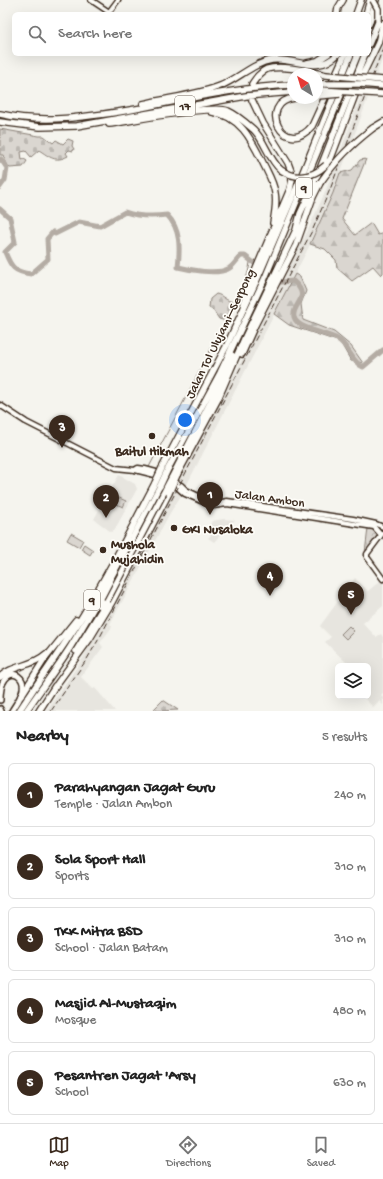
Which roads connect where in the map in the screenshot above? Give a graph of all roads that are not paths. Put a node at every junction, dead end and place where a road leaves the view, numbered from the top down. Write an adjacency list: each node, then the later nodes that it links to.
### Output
1 (91, 0): 2 (street)
2 (118, 0)
3 (343, 0): 7 (highway)
4 (361, 0): 8 (highway)
5 (371, 0): 9 (highway); 11 (highway, bridge)
6 (376, 0): 10 (highway)
7 (337, 12)
8 (357, 12)
9 (367, 12)
10 (371, 17)
11 (380, 23): 12 (highway); 29 (highway)
12 (371, 40)
13 (325, 56): 19 (highway)
14 (335, 56): 19 (highway)
15 (344, 56): 32 (highway)
16 (350, 56): 27 (highway, Jalan Tol Ulujami–Serpong / 9)
17 (357, 56): 27 (highway, Jalan Tol Ulujami–Serpong / 9)
18 (364, 56): 29 (highway)
19 (297, 63): 37 (highway)
20 (383, 80): 21 (highway, bridge)
21 (252, 84)
22 (323, 84): 24 (highway, bridge)
23 (287, 86): 37 (highway, 17)
24 (383, 86)
25 (287, 93): 40 (highway, 17)
26 (323, 93): 28 (highway, bridge)
27 (339, 94): 34 (highway, Jalan Tol Ulujami–Serpong / 9)
28 (383, 94)
29 (351, 98): 35 (highway)
30 (252, 100): 42 (highway)
31 (287, 100): 33 (highway)
32 (323, 102)
33 (322, 104)
34 (332, 110): 43 (highway, Jalan Tol Ulujami–Serpong / 9); 45 (highway, Jalan Tol Ulujami–Serpong / 9)
35 (345, 112): 41 (highway, bridge); 44 (highway)
36 (0, 114): 37 (highway, 17)
37 (95, 116)
38 (0, 122): 40 (highway, 17)
39 (383, 122): 44 (highway, bridge)
40 (77, 126): 41 (highway)
41 (247, 128): 42 (highway)
42 (270, 235): 43 (highway)
43 (264, 259): 47 (highway, Jalan Tol Ulujami–Serpong / 9)
44 (280, 270): 49 (highway)
45 (245, 322): 47 (highway, Jalan Tol Ulujami–Serpong / 9); 49 (highway)
46 (0, 405): 48 (street)
47 (166, 468): 50 (highway, Jalan Tol Ulujami–Serpong / 9, bridge)
48 (135, 470): 52 (street, Jalan Ambon); 53 (street, Jalan Ambon)
49 (175, 474): 51 (highway, bridge); 59 (highway, bridge)
50 (157, 484): 55 (highway, Jalan Tol Ulujami–Serpong / 9); 57 (highway, Jalan Tol Ulujami–Serpong / 9)
51 (153, 523): 57 (highway); 59 (highway)
52 (383, 527)
53 (382, 534): 54 (street)
54 (383, 579)
55 (101, 584): 56 (highway); 63 (highway, Jalan Tol Ulujami–Serpong / 9)
56 (55, 646): 58 (highway); 60 (highway)
57 (70, 647): 64 (highway, Jalan Tol Ulujami–Serpong / 9)
58 (0, 677)
59 (54, 688): 65 (highway)
60 (21, 696): 61 (main road); 62 (main road)
61 (0, 700)
62 (12, 711)
63 (19, 711)
64 (26, 711)
65 (39, 711)

